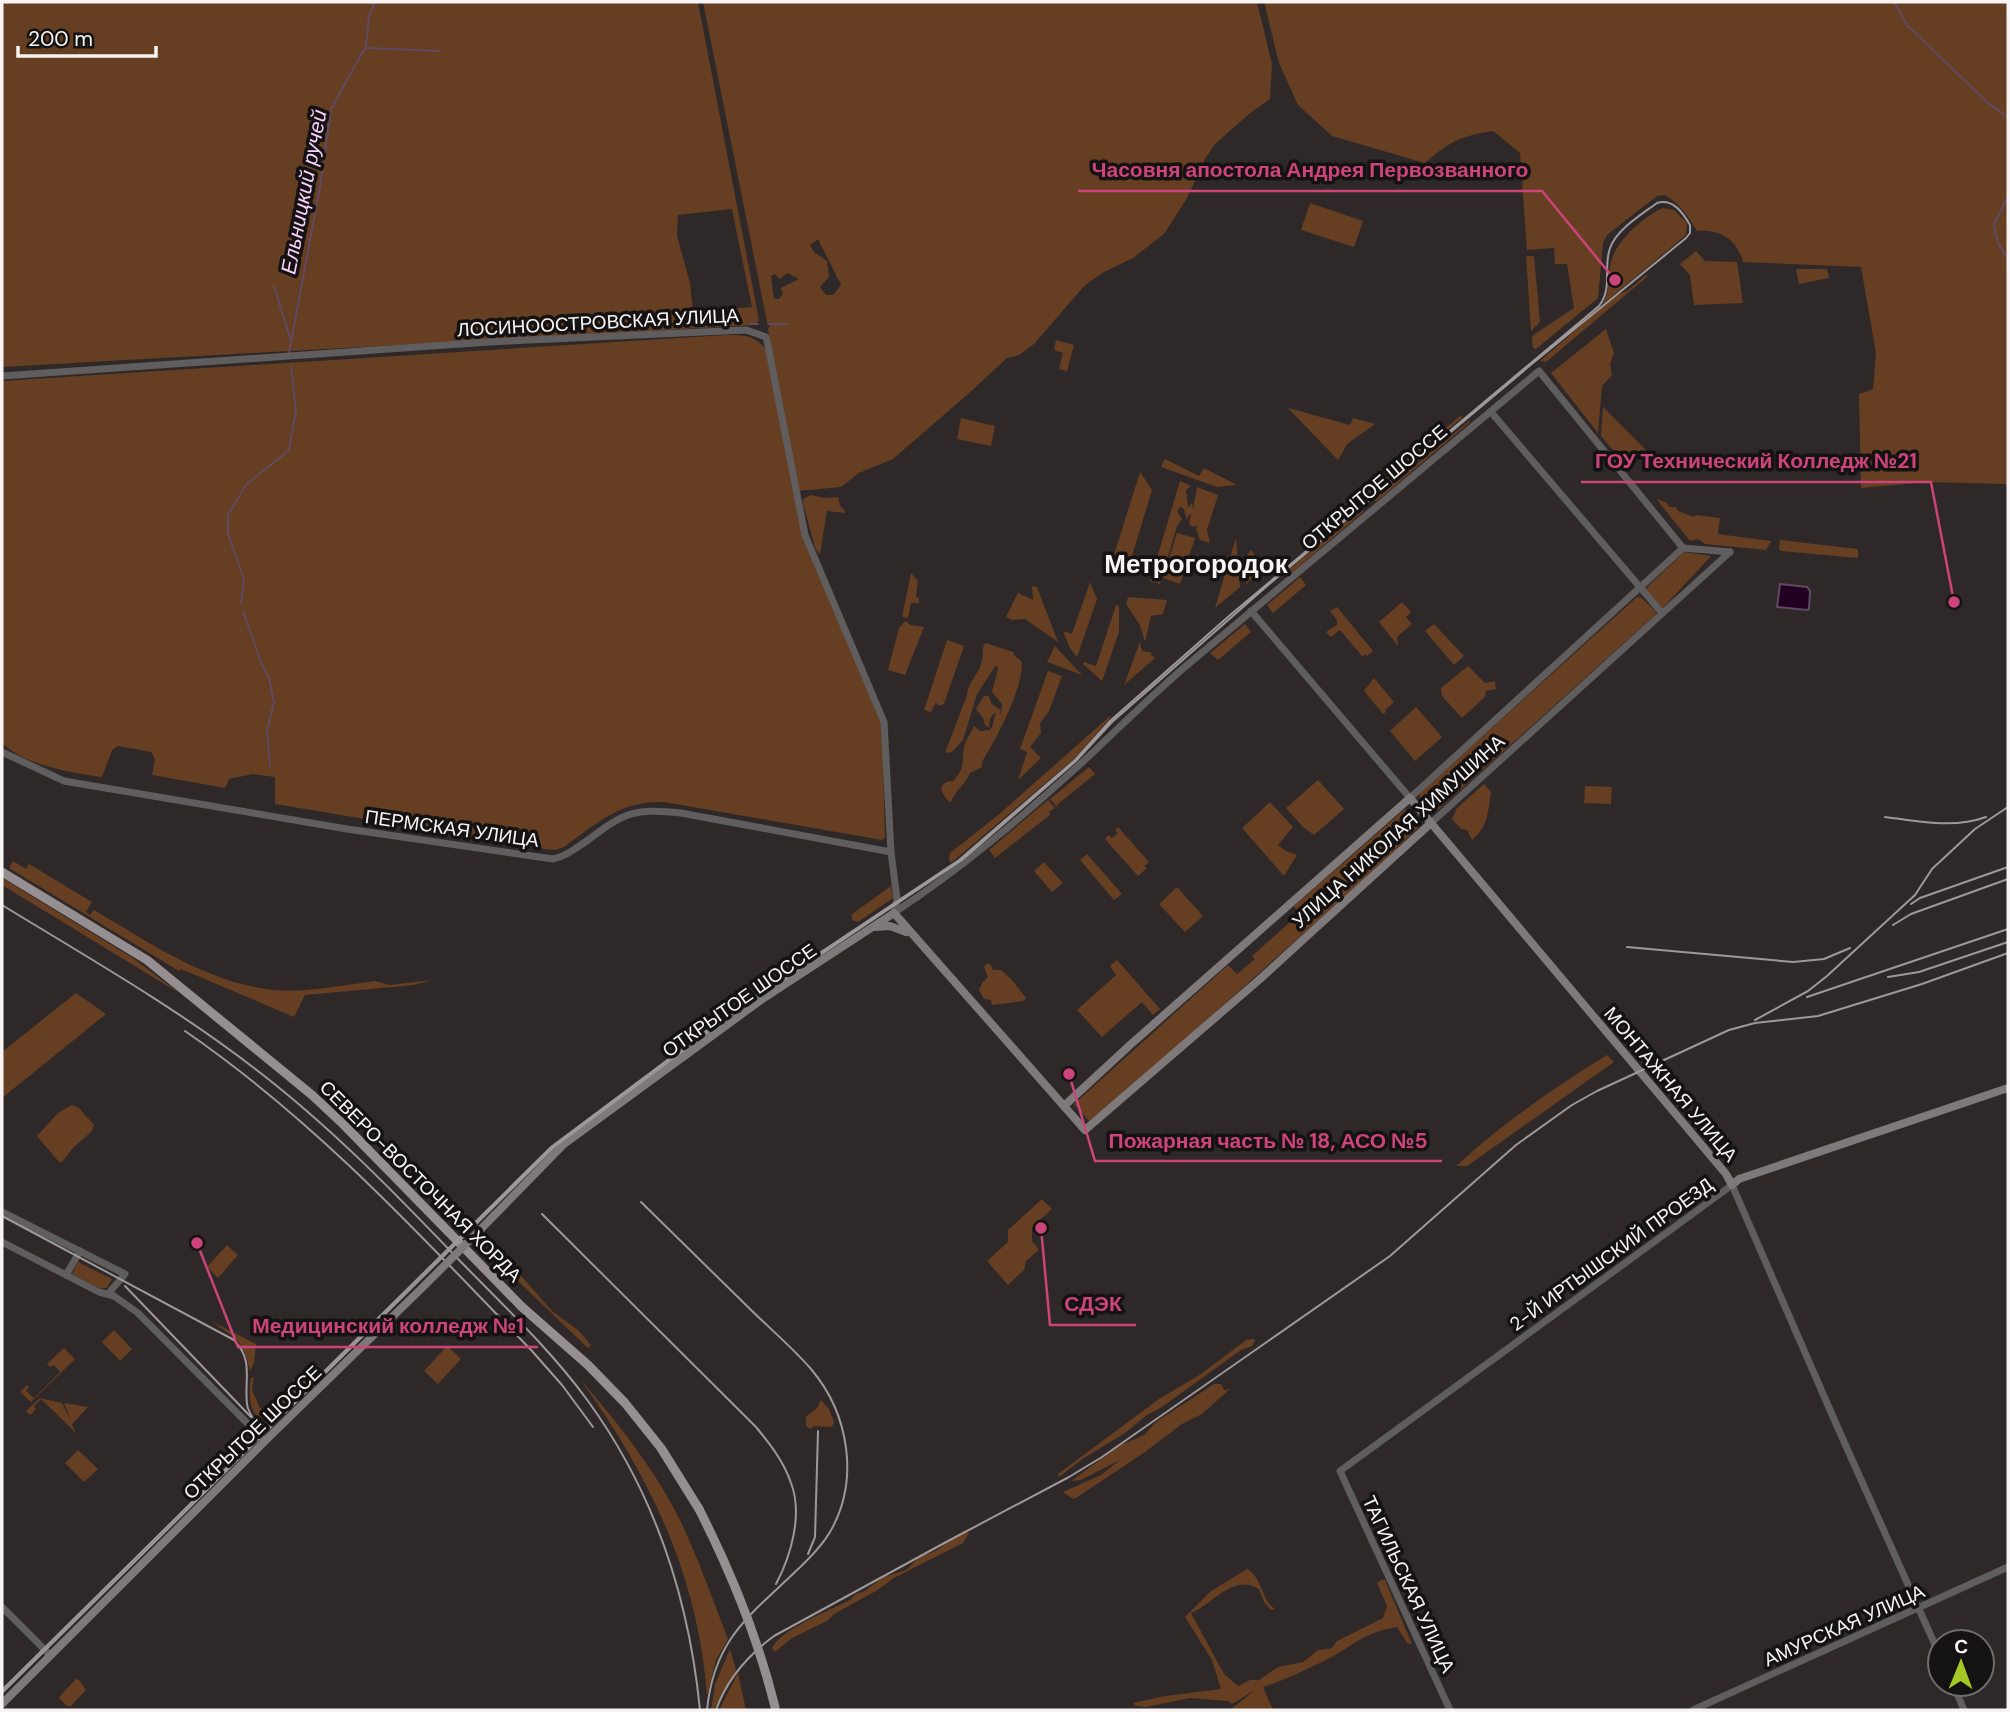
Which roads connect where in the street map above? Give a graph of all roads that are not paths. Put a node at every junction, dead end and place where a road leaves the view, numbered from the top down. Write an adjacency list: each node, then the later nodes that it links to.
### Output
1 (2, 376): 12 (street, ЛОСИНООСТРОВСКАЯ УЛИЦА)
2 (1490, 412): 3 (street, ОТКРЫТОЕ ШОССЕ); 6 (street); 7 (street, ОТКРЫТОЕ ШОССЕ)
3 (1683, 548): 4 (street); 6 (street, УЛИЦА НИКОЛАЯ ХИМУШИНА)
4 (1709, 550): 5 (street); 5 (street, УЛИЦА НИКОЛАЯ ХИМУШИНА)
5 (1703, 575): 8 (street, УЛИЦА НИКОЛАЯ ХИМУШИНА)
6 (1640, 589): 8 (street); 10 (street, УЛИЦА НИКОЛАЯ ХИМУШИНА)
7 (1251, 611): 10 (street, МОНТАЖНАЯ УЛИЦА); 14 (street, ОТКРЫТОЕ ШОССЕ)
8 (1662, 613): 11 (street, УЛИЦА НИКОЛАЯ ХИМУШИНА)
9 (2, 752): 12 (street, ПЕРМСКАЯ УЛИЦА)
10 (1410, 798): 11 (main road, МОНТАЖНАЯ УЛИЦА); 18 (main road, УЛИЦА НИКОЛАЯ ХИМУШИНА)
11 (1431, 823): 18 (main road, УЛИЦА НИКОЛАЯ ХИМУШИНА); 19 (main road, МОНТАЖНАЯ УЛИЦА)
12 (891, 852): 14 (street, ЛОСИНООСТРОВСКАЯ УЛИЦА)
13 (2, 872): 33 (main road, СЕВЕРО-ВОСТОЧНАЯ ХОРДА, bridge)
14 (894, 914): 15 (main road, ОТКРЫТОЕ ШОССЕ); 16 (main road)
15 (874, 927): 16 (main road); 25 (main road, ОТКРЫТОЕ ШОССЕ, bridge)
16 (911, 936): 18 (main road)
17 (2008, 1088): 19 (main road, 2-Й ИРТЫШСКИЙ ПРОЕЗД)
18 (1064, 1107)
19 (1732, 1185): 26 (street, 2-Й ИРТЫШСКИЙ ПРОЕЗД); 29 (street, МОНТАЖНАЯ УЛИЦА)
20 (2, 1212): 22 (street)
21 (2, 1242): 23 (street)
22 (80, 1251): 23 (street); 24 (street)
23 (66, 1275): 24 (street)
24 (108, 1294): 25 (street)
25 (265, 1441): 31 (main road, ОТКРЫТОЕ ШОССЕ)
26 (1340, 1471): 34 (street, ТАГИЛЬСКАЯ УЛИЦА)
27 (2008, 1567): 29 (street, АМУРСКАЯ УЛИЦА)
28 (2, 1607): 31 (street)
29 (1919, 1608): 30 (street, МОНТАЖНАЯ УЛИЦА); 35 (street, АМУРСКАЯ УЛИЦА)
30 (1928, 1628)
31 (50, 1655): 32 (main road, ОТКРЫТОЕ ШОССЕ)
32 (2, 1704)
33 (775, 1710)
34 (1450, 1710)
35 (1693, 1710)

